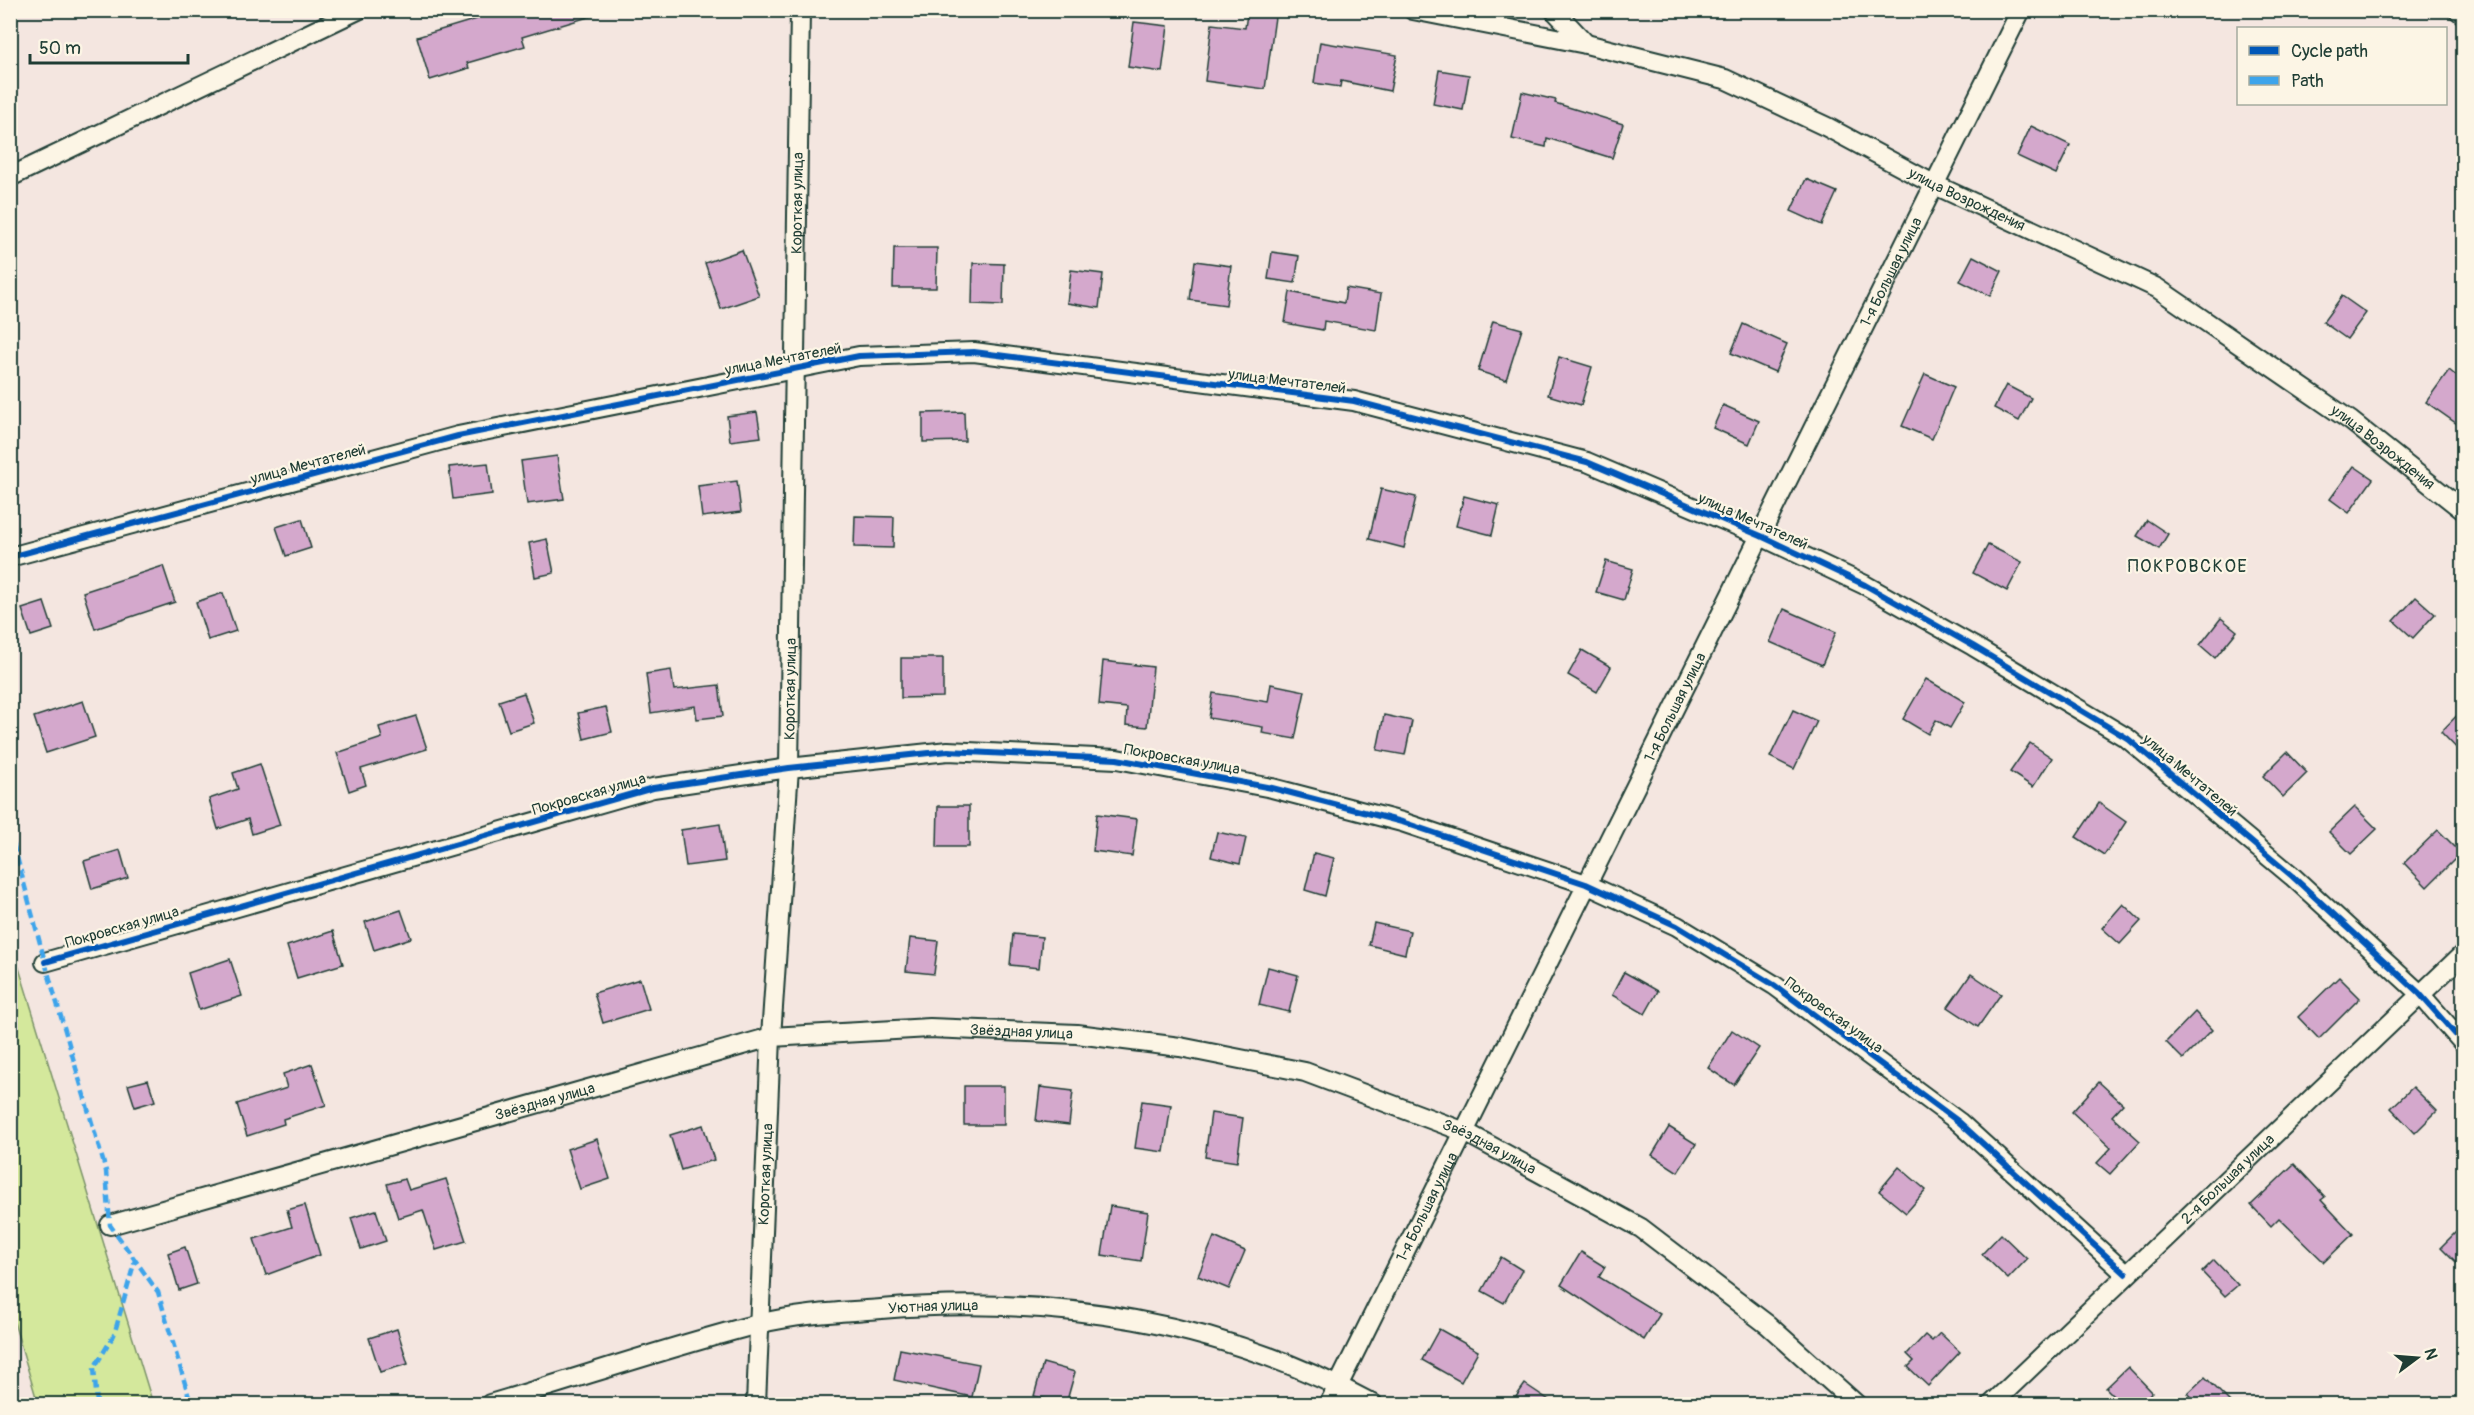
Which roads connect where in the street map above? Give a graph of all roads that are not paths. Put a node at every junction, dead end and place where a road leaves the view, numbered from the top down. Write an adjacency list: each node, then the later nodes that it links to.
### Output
1 (358, 10): 9 (street)
2 (800, 10): 11 (street, Короткая улица)
3 (1413, 10): 8 (street, улица Возрождения)
4 (1554, 10): 8 (street)
5 (2021, 10): 10 (street, 1-я Большая улица)
6 (2458, 10): 7 (street)
7 (2463, 15)
8 (1586, 44): 10 (street, улица Возрождения)
9 (10, 177)
10 (1935, 185): 12 (street, улица Возрождения); 13 (street, 1-я Большая улица)
11 (796, 367): 13 (street, улица Мечтателей); 14 (street, улица Мечтателей); 15 (street, Короткая улица)
12 (2463, 511)
13 (1761, 536): 16 (street, 1-я Большая улица); 19 (street, улица Мечтателей)
14 (10, 557)
15 (789, 768): 16 (street, Покровская улица); 18 (street, Покровская улица); 20 (street, Короткая улица)
16 (1586, 884): 22 (street, 1-я Большая улица); 24 (street, Покровская улица)
17 (2463, 953): 19 (street, 2-я Большая улица)
18 (45, 962)
19 (2419, 993): 21 (street, улица Мечтателей); 24 (street, 2-я Большая улица)
20 (771, 1037): 22 (street, Звёздная улица); 23 (street, Звёздная улица); 25 (street, Короткая улица)
21 (2463, 1044)
22 (1465, 1132): 26 (street, 1-я Большая улица); 31 (street, Звёздная улица)
23 (110, 1225)
24 (2126, 1274): 32 (street, 2-я Большая улица)
25 (760, 1323): 26 (street, Уютная улица); 27 (street, Уютная улица); 28 (street, Короткая улица)
26 (1339, 1386): 29 (street, 1-я Большая улица); 30 (street, Уютная улица)
27 (490, 1404)
28 (756, 1404)
29 (1329, 1404)
30 (1373, 1404)
31 (1856, 1404)
32 (1992, 1404)

